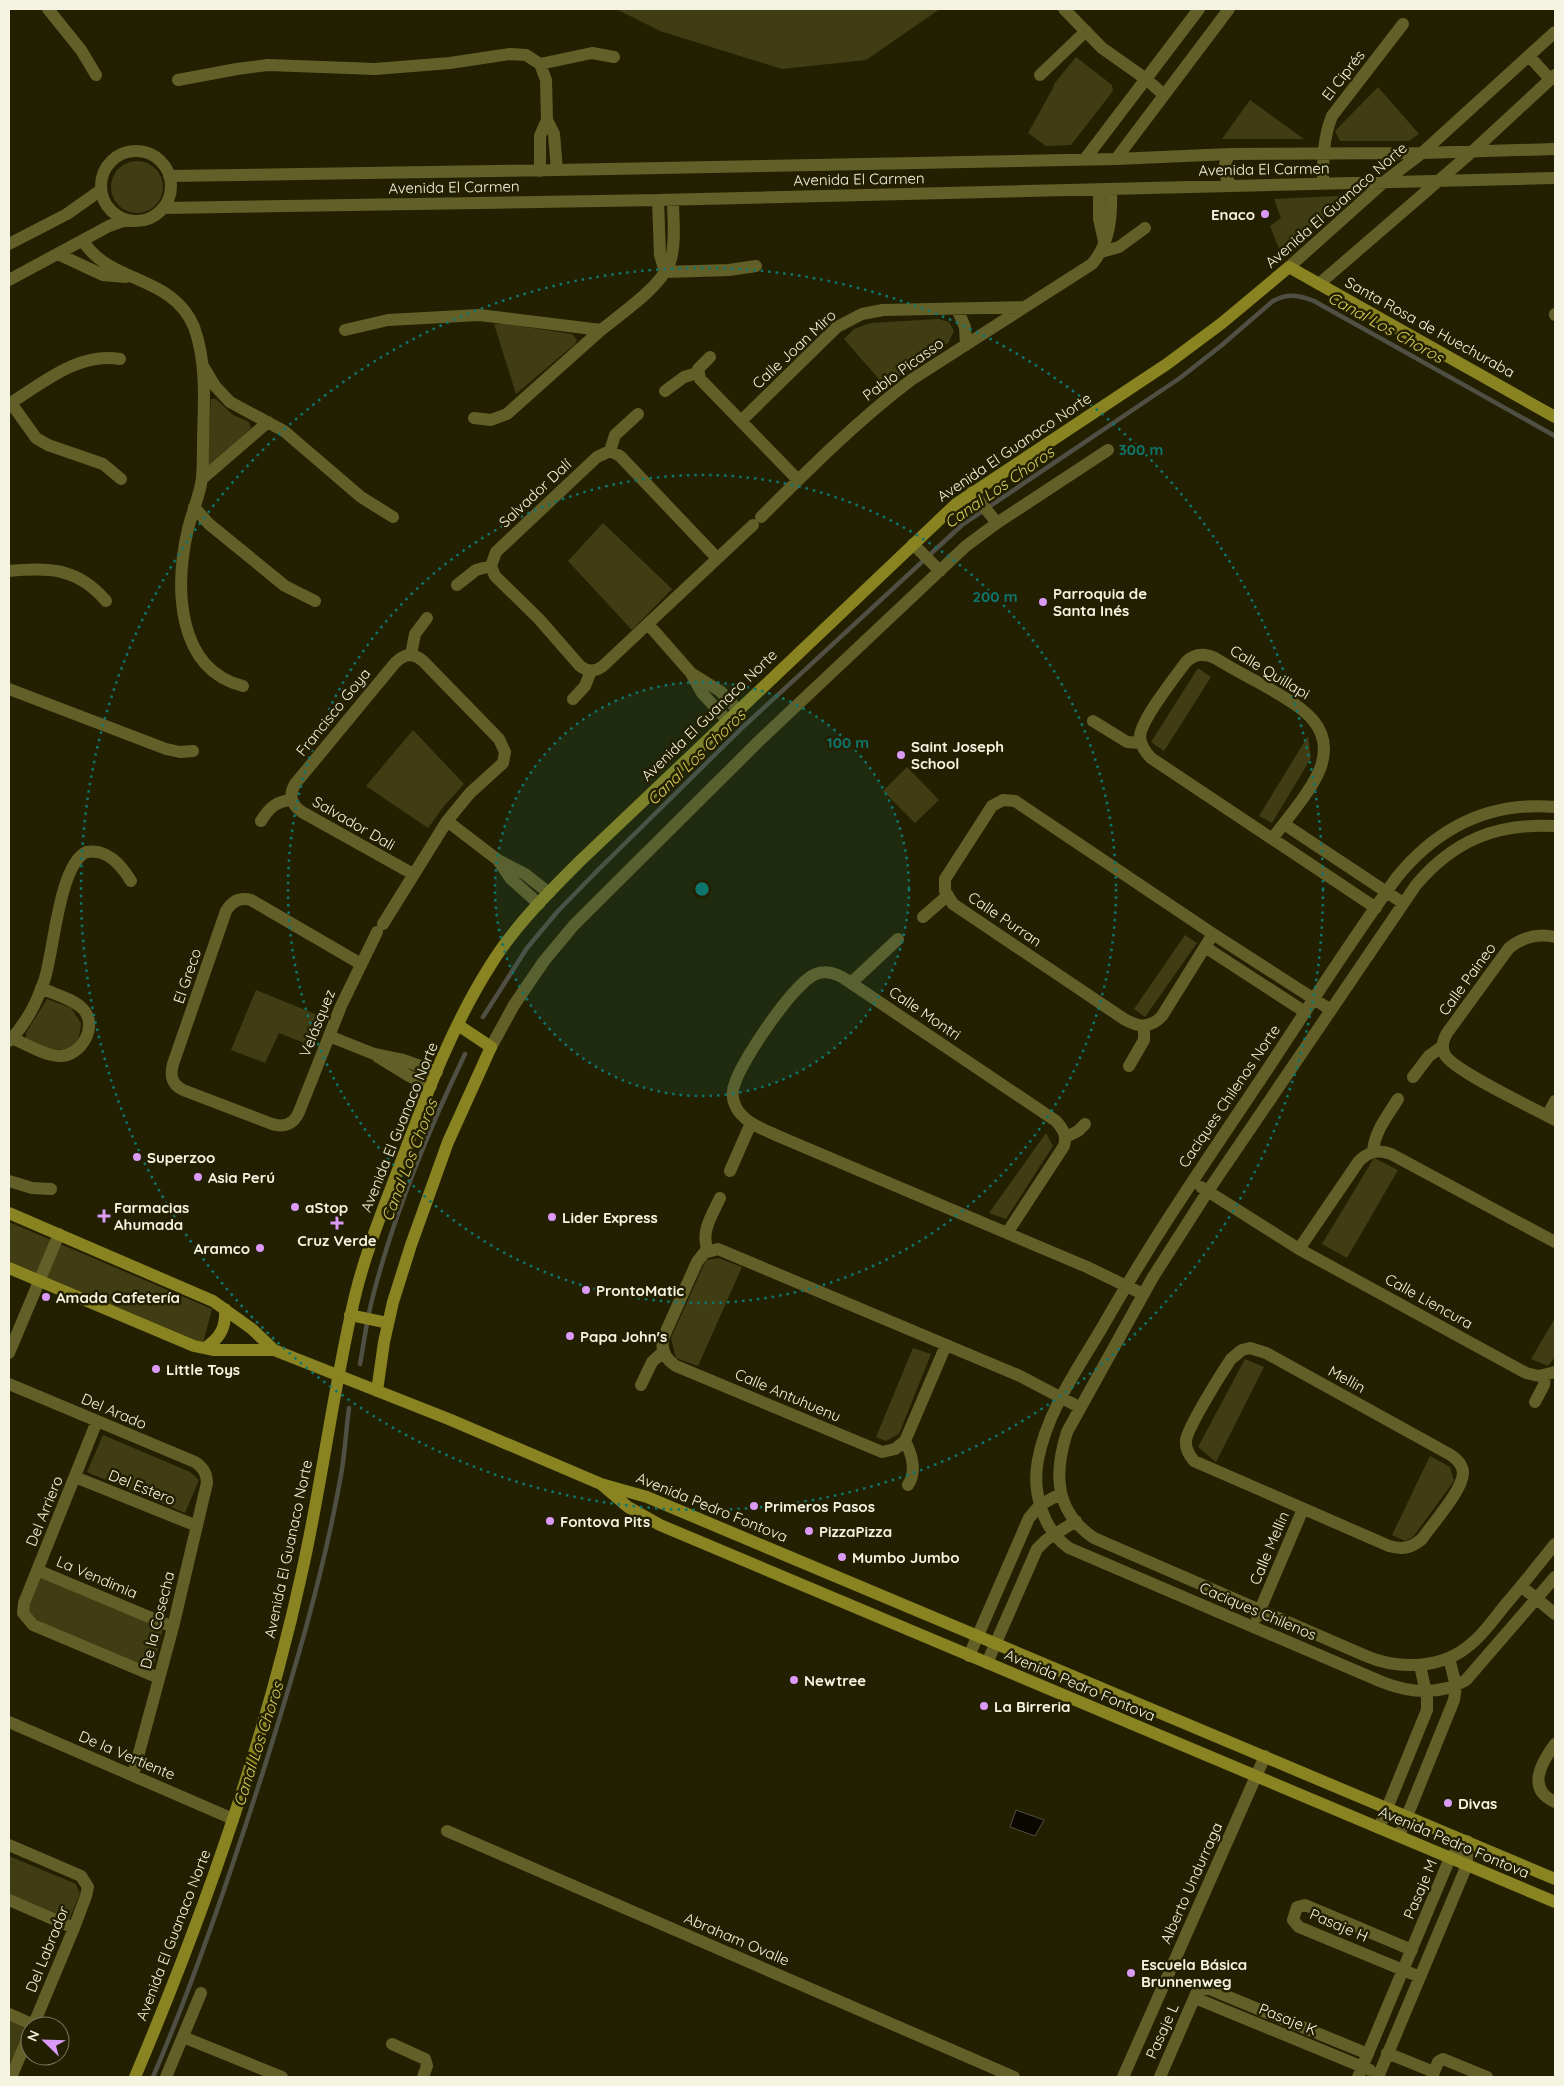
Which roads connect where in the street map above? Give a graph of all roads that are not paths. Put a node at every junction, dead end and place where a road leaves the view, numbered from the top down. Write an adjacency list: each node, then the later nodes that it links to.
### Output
1 (48, 9): 11 (street)
2 (1064, 9): 6 (street)
3 (1199, 9): 14 (street)
4 (1229, 9): 16 (street)
5 (1403, 24): 20 (street, El Ciprés)
6 (1086, 31): 12 (street); 14 (street)
7 (1555, 32): 8 (street, Avenida El Guanaco Norte)
8 (1529, 56): 13 (street); 21 (street, Avenida El Guanaco Norte)
9 (614, 57): 10 (street)
10 (540, 64): 15 (street); 17 (street)
11 (96, 75)
12 (1040, 75)
13 (1553, 77): 19 (street)
14 (1146, 79): 16 (street); 24 (street)
15 (178, 80)
16 (1164, 95): 23 (street)
17 (546, 120): 25 (street); 26 (street)
18 (1555, 149): 19 (street, Avenida El Carmen)
19 (1473, 151): 21 (street, Avenida El Carmen); 29 (street)
20 (1322, 153): 21 (street, Avenida El Carmen); 22 (street, Avenida El Carmen); 31 (street, El Ciprés)
21 (1422, 153): 30 (street, Avenida El Guanaco Norte)
22 (1230, 154): 23 (street, Avenida El Carmen); 32 (street)
23 (1116, 158): 24 (street, Avenida El Carmen)
24 (1085, 159): 25 (street, Avenida El Carmen)
25 (557, 170): 26 (street, Avenida El Carmen)
26 (540, 171): 27 (street, Avenida El Carmen)
27 (170, 176): 34 (street); 37 (street)
28 (1555, 178): 29 (street, Avenida El Carmen)
29 (1438, 181): 30 (street, Avenida El Carmen); 49 (street)
30 (1384, 182): 31 (street, Avenida El Carmen); 45 (street, Avenida El Guanaco Norte)
31 (1323, 183): 32 (street, Avenida El Carmen)
32 (1231, 186): 33 (street, Avenida El Carmen)
33 (1105, 189): 36 (street, Avenida El Carmen); 42 (street)
34 (101, 190): 38 (street); 41 (street)
35 (658, 200): 36 (street, Avenida El Carmen); 37 (street, Avenida El Carmen); 46 (street)
36 (673, 200): 46 (street)
37 (163, 208): 38 (street)
38 (126, 220): 40 (street)
39 (1145, 228): 42 (street)
40 (83, 241): 43 (street); 47 (street)
41 (9, 244)
42 (1102, 246): 50 (street, Pablo Picasso)
43 (58, 254): 47 (street); 48 (street)
44 (756, 266): 46 (street)
45 (1289, 266): 49 (street, Santa Rosa de Huechuraba); 71 (street, Avenida El Guanaco Norte)
46 (665, 272): 53 (street)
47 (131, 276): 57 (street)
48 (9, 280)
49 (1319, 284): 62 (street, Santa Rosa de Huechuraba)
50 (1025, 307): 51 (street); 54 (street, Pablo Picasso)
51 (957, 308): 54 (street); 64 (street, Calle Joan Miro)
52 (345, 330): 53 (street)
53 (601, 330): 63 (street)
54 (966, 345): 70 (street, Pablo Picasso)
55 (710, 357): 58 (street)
56 (120, 359): 60 (street)
57 (202, 364): 65 (street); 69 (street)
58 (697, 373): 59 (street); 64 (street)
59 (665, 392)
60 (10, 403): 68 (street)
61 (638, 414): 67 (street)
62 (1555, 416)
63 (474, 418)
64 (741, 421): 70 (street)
65 (268, 422): 69 (street); 73 (street)
66 (1108, 450): 74 (street)
67 (610, 451): 76 (street); 77 (street, Salvador Dalí)
68 (121, 479)
69 (202, 479): 72 (street)
70 (798, 480): 76 (street, Pablo Picasso)
71 (975, 496): 74 (street); 75 (street, Avenida El Guanaco Norte)
72 (194, 507): 82 (street); 88 (street)
73 (393, 517)
74 (994, 519): 78 (street)
75 (916, 548): 78 (street); 91 (street, Avenida El Guanaco Norte)
76 (717, 558): 84 (street, Pablo Picasso)
77 (492, 566): 80 (street); 86 (street)
78 (937, 568): 128 (street)
79 (9, 571): 81 (street)
80 (458, 585)
81 (106, 601)
82 (314, 601)
83 (427, 618): 85 (street)
84 (648, 624): 86 (street, Pablo Picasso); 87 (street)
85 (411, 655): 96 (street, Francisco Goya); 99 (street, Velásquez)
86 (591, 671): 90 (street, Pablo Picasso)
87 (691, 672): 91 (street); 92 (street)
88 (243, 686)
89 (9, 689): 95 (street)
90 (573, 699)
91 (738, 710): 92 (street, Avenida El Guanaco Norte)
92 (727, 720): 107 (street, Avenida El Guanaco Norte)
93 (1093, 721): 94 (street)
94 (1141, 743): 100 (street, Calle Quillapi); 102 (street)
95 (193, 751)
96 (292, 800): 98 (street, Salvador Dali); 104 (street, Salvador Dali)
97 (1555, 807): 106 (street, Caciques Chilenos Norte)
98 (261, 821)
99 (447, 821): 103 (street); 104 (street, Velásquez)
100 (1284, 824): 102 (street, Calle Quillapi); 106 (street)
101 (1555, 826): 109 (street)
102 (1272, 839): 111 (street)
103 (498, 860): 107 (street); 110 (street)
104 (412, 874): 117 (street, Velásquez)
105 (131, 881): 119 (street)
106 (1386, 892): 109 (street); 111 (street, Caciques Chilenos Norte)
107 (549, 893): 110 (street, Avenida El Guanaco Norte)
108 (947, 896): 112 (street); 113 (street, Calle Purran); 124 (street, Calle Purran)
109 (1403, 903): 121 (street)
110 (539, 904): 123 (street, Avenida El Guanaco Norte)
111 (1376, 908): 120 (street, Caciques Chilenos Norte)
112 (923, 917)
113 (1213, 934): 116 (street); 120 (street, Calle Purran)
114 (1555, 937): 127 (street, Calle Paineo)
115 (898, 939): 118 (street)
116 (1205, 947): 122 (street); 124 (street)
117 (361, 964): 125 (street, Velásquez); 138 (street, El Greco)
118 (851, 983): 137 (street, Calle Montri); 140 (street, Calle Montri)
119 (41, 988): 126 (street); 126 (street)
120 (1314, 999): 121 (street, Calle Purran); 122 (street, Caciques Chilenos Norte)
121 (1330, 1010): 146 (street)
122 (1305, 1012): 144 (street, Caciques Chilenos Norte)
123 (458, 1025): 128 (street); 131 (street, Avenida El Guanaco Norte)
124 (1144, 1026): 130 (street)
125 (329, 1036): 129 (street); 138 (street, Velásquez)
126 (10, 1039)
127 (1443, 1046): 132 (street, Calle Paineo); 136 (street)
128 (491, 1047): 160 (street)
129 (374, 1054): 131 (street); 133 (street)
130 (1129, 1066)
131 (437, 1072): 133 (street, Avenida El Guanaco Norte)
132 (1412, 1077)
133 (431, 1086): 159 (street, Avenida El Guanaco Norte)
134 (1398, 1099): 141 (street)
135 (1555, 1101): 136 (street)
136 (1551, 1118)
137 (752, 1123): 142 (street); 149 (street, Calle Montri)
138 (288, 1124)
139 (1084, 1124): 140 (street)
140 (1066, 1137): 149 (street)
141 (1373, 1152): 151 (street); 152 (street)
142 (730, 1171)
143 (9, 1180): 145 (street)
144 (1192, 1181): 146 (street, Calle Liencura); 156 (street, Caciques Chilenos Norte)
145 (51, 1189)
146 (1208, 1191): 152 (street, Calle Liencura); 157 (street)
147 (720, 1198): 153 (street)
148 (9, 1213): 150 (street, Avenida Pedro Fontova)
149 (1007, 1233): 156 (street, Calle Montri)
150 (59, 1234): 155 (street); 158 (street, Avenida Pedro Fontova)
151 (1555, 1242)
152 (1299, 1249): 166 (street, Calle Liencura)
153 (708, 1251): 161 (street); 165 (street)
154 (9, 1268): 155 (street, Avenida Pedro Fontova)
155 (39, 1281): 162 (street, Avenida Pedro Fontova); 164 (street)
156 (1126, 1285): 157 (street, Calle Montri); 171 (street, Caciques Chilenos Norte)
157 (1143, 1294): 173 (street)
158 (225, 1309): 162 (street); 163 (street, Avenida Pedro Fontova)
159 (355, 1316): 160 (street); 167 (street, Avenida El Guanaco Norte)
160 (383, 1322): 170 (street)
161 (946, 1345): 171 (street); 175 (street)
162 (205, 1348): 163 (street, Avenida Pedro Fontova)
163 (274, 1350): 167 (street, Avenida Pedro Fontova)
164 (9, 1352)
165 (663, 1352): 169 (street); 175 (street, Calle Antuhuenu)
166 (1550, 1374): 172 (street, Calle Liencura)
167 (339, 1376): 170 (street, Avenida Pedro Fontova); 212 (street, Avenida El Guanaco Norte)
168 (9, 1384): 174 (street, Del Arado)
169 (641, 1384)
170 (377, 1391): 178 (street, Avenida Pedro Fontova)
171 (1062, 1397): 173 (street); 181 (street, Caciques Chilenos Norte)
172 (1535, 1402)
173 (1079, 1407): 180 (street)
174 (97, 1421): 176 (street, Del Arado); 177 (street, Del Arriero)
175 (905, 1441): 179 (street)
176 (205, 1471): 184 (street, De la Cosecha)
177 (75, 1477): 184 (street, Del Estero); 187 (street, Del Arriero)
178 (601, 1484): 195 (street, Avenida Pedro Fontova); 197 (street, Avenida Pedro Fontova)
179 (908, 1485)
180 (1060, 1494): 181 (street); 183 (street, Caciques Chilenos)
181 (1040, 1505): 185 (street, Caciques Chilenos Norte); 195 (street)
182 (1303, 1509): 182 (street, Mellin); 191 (street, Calle Mellin)
183 (1076, 1522): 185 (street); 191 (street, Caciques Chilenos)
184 (197, 1526): 194 (street, De la Cosecha)
185 (1054, 1535): 193 (street, Caciques Chilenos); 196 (street)
186 (1555, 1544): 189 (street, Caciques Chilenos)
187 (37, 1570): 194 (street, La Vendimia); 201 (street, Del Arriero)
188 (1555, 1576): 190 (street)
189 (1521, 1586): 190 (street); 198 (street, Caciques Chilenos)
190 (1537, 1599): 192 (street); 202 (street)
191 (1259, 1611): 193 (street, Calle Mellin); 200 (street, Caciques Chilenos)
192 (1555, 1614)
193 (1253, 1626): 203 (street, Caciques Chilenos)
194 (173, 1627): 201 (street, De la Cosecha)
195 (978, 1636): 196 (street, Avenida Pedro Fontova); 197 (street)
196 (996, 1643): 199 (street); 206 (street, Avenida Pedro Fontova)
197 (969, 1656): 199 (street, Avenida Pedro Fontova)
198 (1449, 1658): 200 (street, Caciques Chilenos); 202 (street)
199 (987, 1663): 208 (street, Avenida Pedro Fontova)
200 (1420, 1665): 203 (street)
201 (159, 1678): 207 (street, De la Cosecha)
202 (1456, 1686): 203 (street, Caciques Chilenos); 211 (street)
203 (1426, 1692): 210 (street)
204 (9, 1722): 207 (street, De la Vertiente)
205 (1555, 1744): 209 (street)
206 (1265, 1756): 208 (street, Alberto Undurraga); 210 (street, Avenida Pedro Fontova)
207 (133, 1775): 212 (street, De la Vertiente)
208 (1256, 1776): 213 (street, Avenida Pedro Fontova); 246 (street, Alberto Undurraga)
209 (1555, 1802)
210 (1387, 1808): 211 (street, Avenida Pedro Fontova); 213 (street)
211 (1408, 1817): 215 (street); 216 (street, Avenida Pedro Fontova)
212 (233, 1819): 241 (street, Avenida El Guanaco Norte)
213 (1379, 1828): 215 (street, Avenida Pedro Fontova)
214 (447, 1831): 245 (street, Abraham Ovalle)
215 (1400, 1836): 218 (street, Avenida Pedro Fontova)
216 (1467, 1842): 218 (street, Pasaje M); 219 (street); 220 (street, Avenida Pedro Fontova)
217 (9, 1845): 223 (street, Del Labrador)
218 (1450, 1858): 219 (street, Avenida Pedro Fontova); 224 (street, Pasaje M)
219 (1467, 1865): 222 (street, Avenida Pedro Fontova); 226 (street)
220 (1555, 1879)
221 (9, 1900): 223 (street)
222 (1555, 1902)
223 (74, 1928): 230 (street, Del Labrador)
224 (1412, 1950): 225 (street, Pasaje M); 225 (street, Pasaje H)
225 (1404, 1970): 226 (street, Pasaje H); 236 (street, Pasaje M)
226 (1420, 1977): 234 (street)
227 (201, 1993): 232 (street)
228 (1195, 1998): 236 (street, Pasaje K); 238 (street, Pasaje K); 247 (street, Pasaje L)
229 (9, 2014): 231 (street)
230 (37, 2016)
231 (20, 2021)
232 (183, 2037): 242 (street); 243 (street)
233 (392, 2044): 244 (street)
234 (1388, 2053): 239 (street); 240 (street)
235 (20, 2054): 237 (street, Del Labrador)
236 (1368, 2054): 238 (street, Pasaje M)
237 (12, 2071)
238 (1361, 2072): 239 (street, Pasaje K)
239 (1378, 2075)
240 (1433, 2075): 248 (street)
241 (135, 2077)
242 (166, 2077)
243 (282, 2077)
244 (423, 2077)
245 (1014, 2077)
246 (1123, 2077)
247 (1160, 2077)
248 (1487, 2077)

